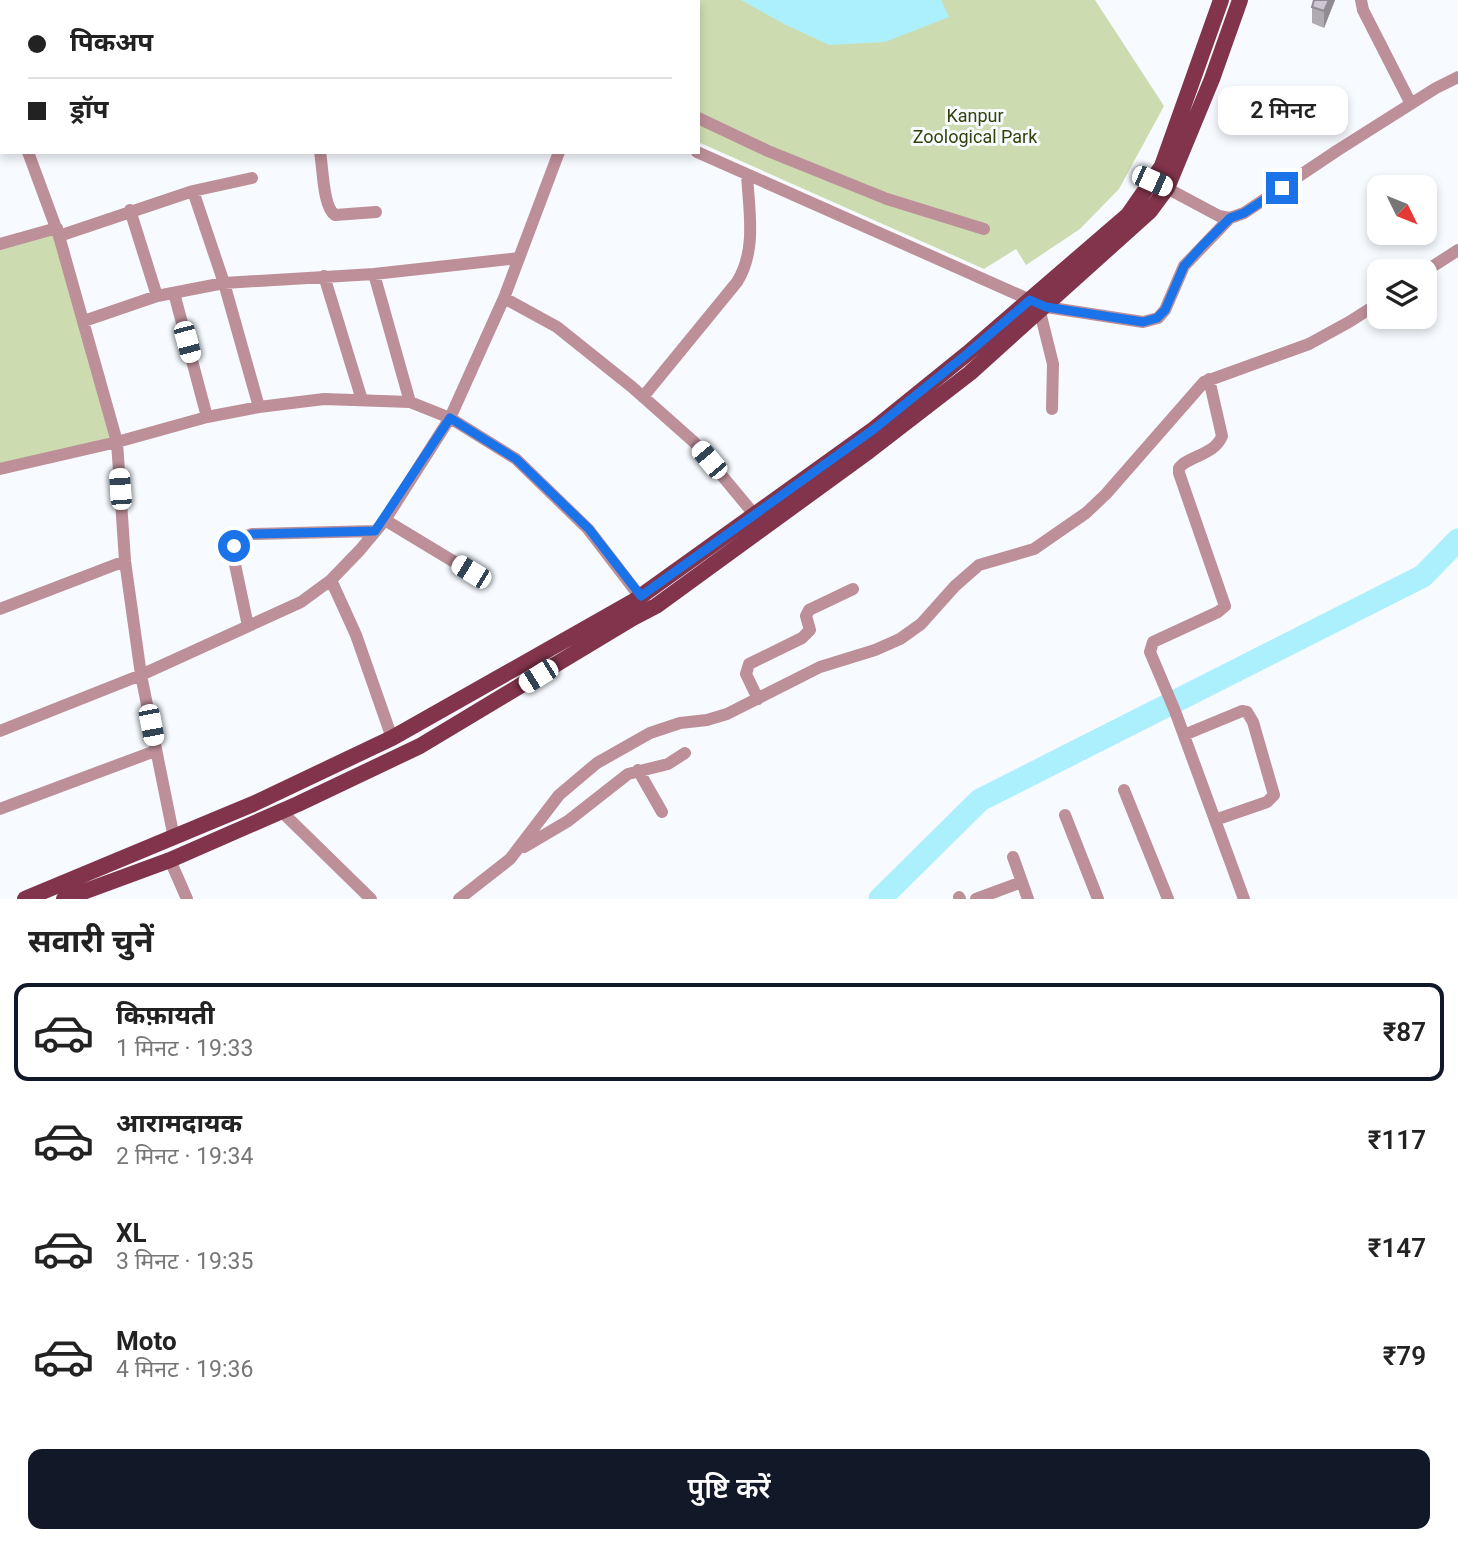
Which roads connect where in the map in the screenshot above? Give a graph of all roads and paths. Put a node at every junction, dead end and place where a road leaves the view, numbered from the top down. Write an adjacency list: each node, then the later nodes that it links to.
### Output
1 (1221, 0): 13 (main road)
2 (1240, 0): 13 (main road)
3 (1361, 0): 5 (street)
4 (1458, 78): 5 (street)
5 (1411, 104): 17 (street)
6 (700, 119): 18 (street)
7 (700, 153): 11 (street)
8 (29, 154): 19 (street)
9 (320, 154): 16 (street)
10 (558, 154): 22 (street)
11 (747, 175): 30 (street); 34 (street)
12 (252, 178): 14 (street)
13 (1160, 184): 17 (street); 30 (main road)
14 (193, 191): 15 (street); 26 (street)
15 (130, 211): 19 (street); 28 (street)
16 (376, 212)
17 (1230, 218): 30 (street)
18 (984, 229)
19 (58, 232): 20 (street); 32 (street)
20 (0, 244)
21 (1458, 250): 23 (street)
22 (519, 258): 24 (street); 29 (street)
23 (1437, 264)
24 (373, 274): 25 (street); 36 (street)
25 (324, 276): 26 (street); 35 (street)
26 (224, 283): 27 (street); 37 (street)
27 (174, 293): 28 (street); 39 (street)
28 (157, 296): 32 (street)
29 (505, 298): 34 (street); 40 (street)
30 (1038, 306): 38 (street); 43 (main road); 45 (main road)
31 (1367, 310): 33 (street)
32 (84, 321): 41 (street)
33 (1209, 379): 55 (street); 57 (street)
34 (643, 397): 43 (street)
35 (362, 400): 36 (street); 37 (street)
36 (410, 402): 40 (street)
37 (259, 407): 39 (street)
38 (1052, 409)
39 (207, 417): 41 (street)
40 (450, 418): 44 (street); 51 (street)
41 (117, 442): 42 (street); 47 (street)
42 (0, 469)
43 (754, 514): 45 (street); 51 (main road)
44 (384, 520): 46 (street); 48 (street)
45 (765, 527): 51 (main road)
46 (375, 531): 49 (street); 53 (street)
47 (125, 562): 52 (street); 54 (street)
48 (471, 572)
49 (331, 580): 53 (street); 58 (street)
50 (853, 589): 55 (street)
51 (645, 603): 58 (main road); 64 (main road)
52 (0, 609)
53 (248, 626): 54 (street)
54 (141, 675): 56 (street); 59 (street)
55 (758, 699): 69 (street)
56 (0, 731)
57 (1184, 734): 67 (street); 67 (street)
58 (392, 737): 68 (main road)
59 (155, 751): 63 (street); 68 (street)
60 (685, 753): 61 (street)
61 (638, 770): 65 (street); 69 (street)
62 (1124, 790): 81 (street)
63 (0, 809)
64 (281, 811): 71 (main road); 76 (street)
65 (663, 812)
66 (1065, 815): 80 (street)
67 (1215, 820): 82 (street)
68 (174, 838): 74 (main road)
69 (518, 851): 77 (street)
70 (1013, 857): 72 (street)
71 (170, 860): 73 (street); 75 (main road)
72 (1022, 882): 78 (street); 79 (street)
73 (186, 898)
74 (25, 899)
75 (64, 899)
76 (371, 899)
77 (458, 899)
78 (976, 899)
79 (1028, 899)
80 (1098, 899)
81 (1168, 899)
82 (1244, 899)

